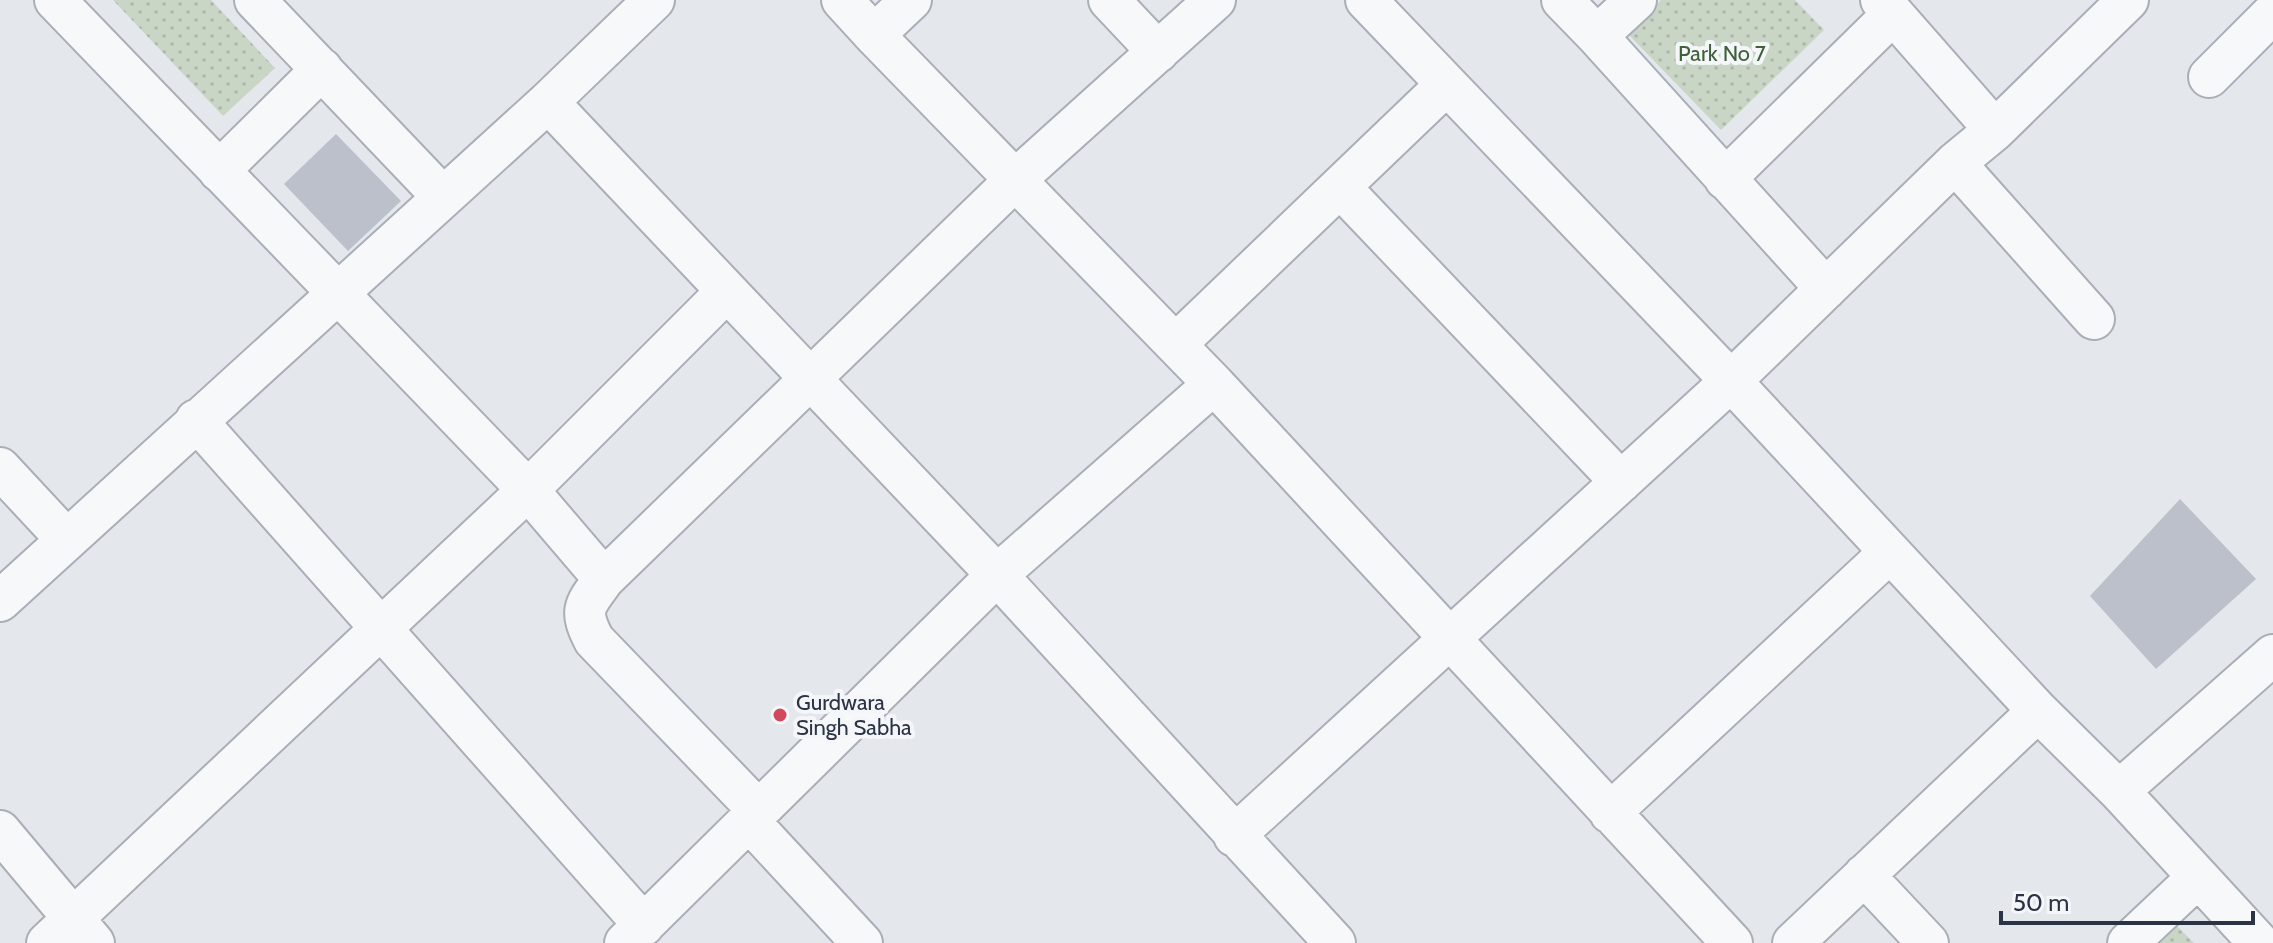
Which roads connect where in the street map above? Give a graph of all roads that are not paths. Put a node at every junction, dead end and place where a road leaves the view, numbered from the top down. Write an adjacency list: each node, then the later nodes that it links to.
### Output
1 (55, 0): 23 (street)
2 (255, 0): 17 (street)
3 (654, 0): 20 (street)
4 (842, 0): 14 (street)
5 (911, 0): 14 (street)
6 (1109, 0): 16 (street)
7 (1215, 0): 16 (street)
8 (1366, 0): 19 (street)
9 (1562, 0): 15 (street)
10 (1636, 0): 15 (street)
11 (2128, 0): 21 (street)
12 (1887, 7): 21 (street); 24 (street)
13 (2273, 13): 18 (street)
14 (874, 35): 25 (street)
15 (1597, 36): 24 (street)
16 (1158, 52): 25 (street)
17 (322, 69): 23 (street); 27 (street)
18 (2209, 77)
19 (1446, 85): 26 (street); 34 (street)
20 (548, 102): 27 (street); 29 (street)
21 (1995, 130): 22 (street)
22 (1955, 163): 28 (street); 31 (street)
23 (219, 171): 30 (street)
24 (1725, 179): 28 (street)
25 (1015, 180): 32 (street); 33 (street)
26 (1340, 187): 32 (street); 38 (street)
27 (442, 196): 30 (street)
28 (1826, 289): 34 (street)
29 (727, 291): 33 (street); 39 (street)
30 (336, 293): 36 (street); 39 (street)
31 (2094, 319)
32 (1176, 344): 35 (street)
33 (810, 379): 42 (street); 43 (street)
34 (1731, 381): 38 (street); 41 (street)
35 (1214, 384): 42 (street); 46 (street)
36 (196, 420): 40 (street); 45 (street)
37 (0, 468): 40 (street)
38 (1621, 482): 46 (street)
39 (528, 490): 43 (street); 45 (street)
40 (66, 539): 44 (street)
41 (1890, 552): 48 (street); 50 (street)
42 (997, 575): 51 (street); 53 (street)
43 (604, 579): 51 (street)
44 (0, 601)
45 (382, 628): 56 (street); 57 (street)
46 (1451, 639): 50 (street); 53 (street)
47 (2273, 655): 49 (street)
48 (2038, 711): 49 (street); 54 (street)
49 (2119, 791): 55 (street)
50 (1610, 813): 60 (street)
51 (754, 816): 56 (street); 58 (street)
52 (0, 831): 57 (street)
53 (1234, 836): 59 (street)
54 (1864, 875): 61 (street); 62 (street)
55 (2198, 877): 63 (street); 64 (street)
56 (635, 934)
57 (71, 935)
58 (862, 943)
59 (1335, 943)
60 (1732, 943)
61 (1793, 943)
62 (1928, 943)
63 (2128, 943)
64 (2259, 943)

